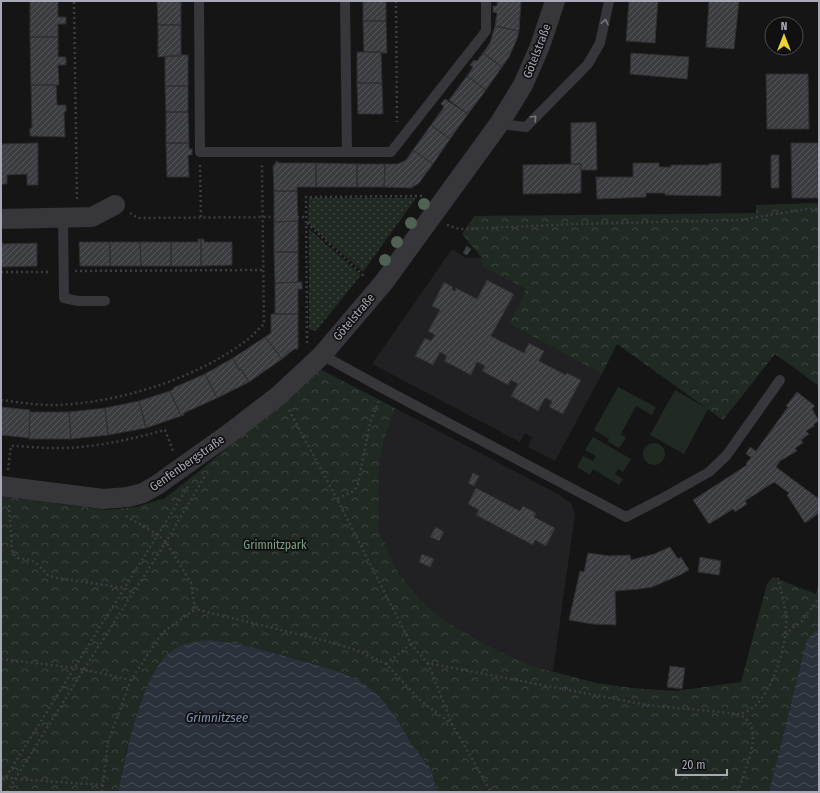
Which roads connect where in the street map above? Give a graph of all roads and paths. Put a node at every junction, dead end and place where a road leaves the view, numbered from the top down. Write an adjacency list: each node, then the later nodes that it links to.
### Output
1 (199, 1): 10 (lane)
2 (345, 1): 12 (lane)
3 (396, 1): 9 (path)
4 (486, 1): 9 (lane)
5 (555, 1): 8 (street, Götelstraße)
6 (609, 1): 8 (lane, one-way to 6)
7 (74, 2): 16 (path)
8 (499, 124): 23 (street, Götelstraße)
9 (397, 144): 12 (lane)
10 (200, 152): 11 (lane); 21 (path)
11 (261, 152): 12 (lane); 17 (path)
12 (347, 152)
13 (423, 196): 20 (path)
14 (114, 204): 16 (street); 21 (path)
15 (819, 208): 23 (path)
16 (70, 212): 22 (street); 27 (lane)
17 (262, 217): 18 (path); 21 (path); 25 (path)
18 (274, 217)
19 (297, 217): 20 (path)
20 (306, 217): 24 (path)
21 (201, 218)
22 (1, 219)
23 (430, 219): 30 (street, Götelstraße)
24 (306, 223): 28 (path); 30 (path)
25 (263, 270): 27 (path); 34 (path)
26 (1, 272): 27 (path)
27 (64, 272): 29 (lane)
28 (366, 277)
29 (105, 301)
30 (315, 352): 32 (lane); 33 (street, Genfenbergstraße)
31 (780, 380): 32 (lane)
32 (384, 389): 39 (path)
33 (278, 396): 38 (street, Genfenbergstraße); 39 (path)
34 (1, 400)
35 (175, 454): 38 (path)
36 (202, 471): 42 (path)
37 (187, 482): 41 (path)
38 (6, 486): 44 (path)
39 (337, 499): 49 (path)
40 (125, 515): 41 (path)
41 (158, 535): 42 (path); 44 (path)
42 (166, 542): 45 (path); 47 (path)
43 (778, 578): 48 (path)
44 (124, 588): 45 (path); 53 (path)
45 (133, 593): 54 (path)
46 (819, 598): 48 (path)
47 (195, 609): 52 (path); 55 (path)
48 (785, 635): 56 (path)
49 (411, 644): 51 (path); 52 (path)
50 (1, 659): 53 (path)
51 (427, 663): 56 (path); 57 (path)
52 (386, 664): 57 (path)
53 (76, 668): 54 (path); 59 (path)
54 (84, 669): 55 (path); 60 (path)
55 (131, 680): 62 (path)
56 (740, 714): 66 (path)
57 (452, 724): 65 (path)
58 (1, 776): 59 (path)
59 (7, 777): 60 (path); 61 (path)
60 (15, 779): 62 (path); 63 (path)
61 (1, 785)
62 (103, 785): 64 (path)
63 (7, 792)
64 (102, 792)
65 (491, 792)
66 (738, 792)

